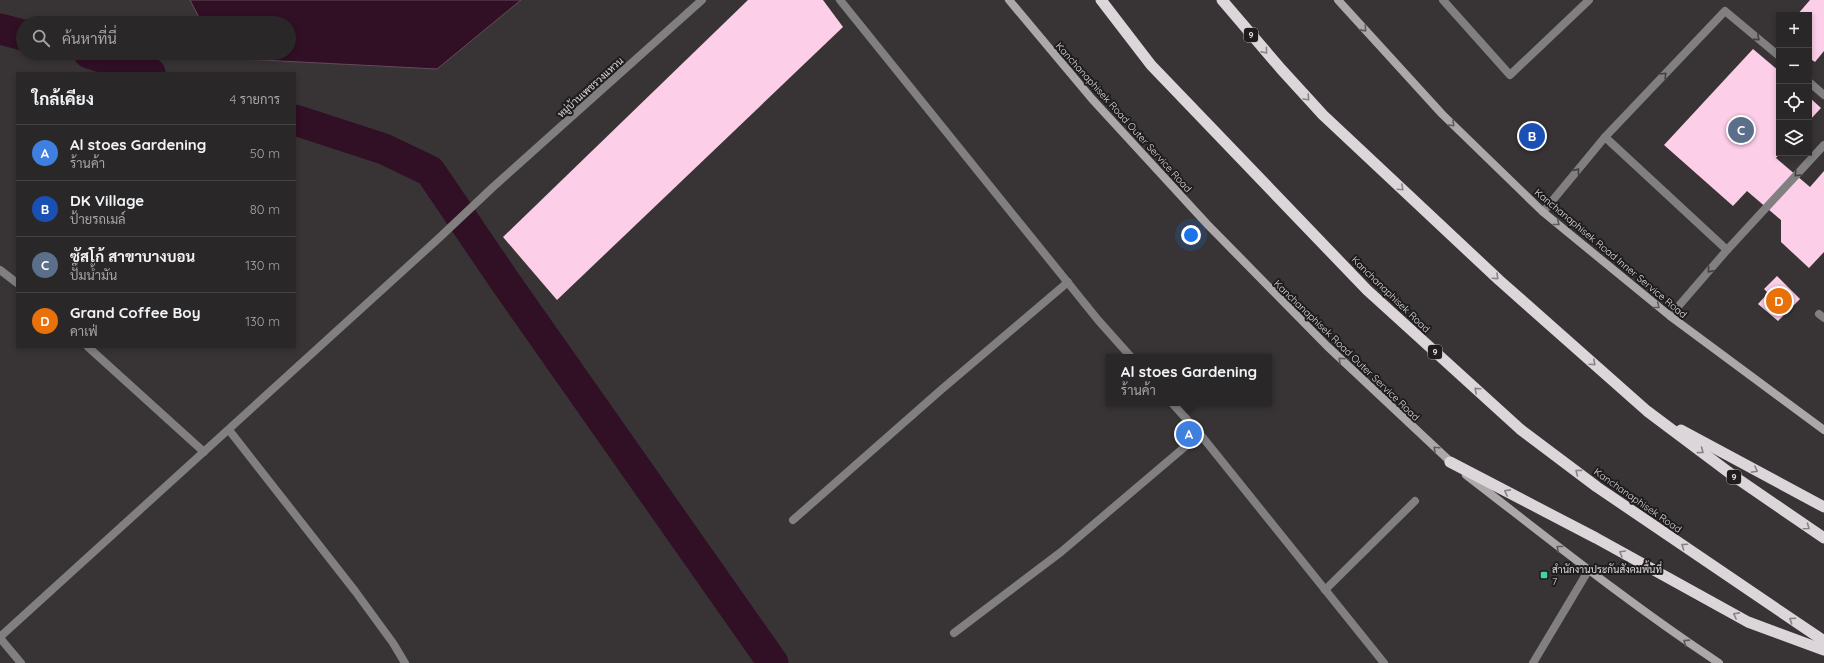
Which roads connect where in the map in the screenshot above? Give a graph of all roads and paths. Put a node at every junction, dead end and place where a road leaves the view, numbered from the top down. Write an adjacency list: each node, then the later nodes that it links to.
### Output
1 (702, 0): 24 (street, หมู่บ้านเพชรวงแหวน)
2 (840, 0): 18 (street)
3 (1009, 0): 28 (main road, Kanchanaphisek Road Outer Service Road, one-way to 3)
4 (1101, 0): 37 (highway, Kanchanaphisek Road / 9, one-way to 4)
5 (1222, 0): 23 (highway, 9, one-way to 23)
6 (1338, 0): 14 (main road, Kanchanaphisek Road Inner Service Road, one-way to 14)
7 (1444, 0): 8 (street)
8 (1589, 0)
9 (1776, 54): 12 (street, one-way to 9)
10 (1811, 84): 11 (street)
11 (1824, 95)
12 (1605, 137): 14 (street, one-way to 12); 15 (street)
13 (1824, 145): 15 (street, one-way to 15)
14 (1543, 212): 19 (main road, Kanchanaphisek Road Inner Service Road, one-way to 19)
15 (1727, 250): 19 (street, one-way to 19)
16 (0, 270): 17 (street)
17 (16, 282)
18 (1068, 282): 21 (street); 31 (street)
19 (1670, 316): 25 (main road, Kanchanaphisek Road Inner Service Road)
20 (89, 348): 27 (street)
21 (1128, 354)
22 (1175, 406): 26 (street)
23 (1647, 411): 30 (highway, one-way to 30); 32 (highway, 9, one-way to 32)
24 (229, 430): 27 (street, หมู่บ้านเพชรวงแหวน); 40 (street)
25 (1824, 430)
26 (1200, 434): 34 (street); 35 (street)
27 (204, 452): 36 (street, หมู่บ้านเพชรวงแหวน)
28 (1450, 462): 33 (main road, Kanchanaphisek Road Outer Service Road, one-way to 28); 38 (highway, one-way to 28)
29 (1416, 501): 34 (street)
30 (1824, 507)
31 (793, 520)
32 (1824, 538)
33 (1588, 571): 42 (street); 43 (main road, Kanchanaphisek Road Outer Service Road, one-way to 33)
34 (1325, 590): 41 (street)
35 (954, 633)
36 (0, 638): 39 (street)
37 (1824, 642)
38 (1824, 650)
39 (21, 663)
40 (405, 663)
41 (1384, 663)
42 (1533, 663)
43 (1719, 663)

